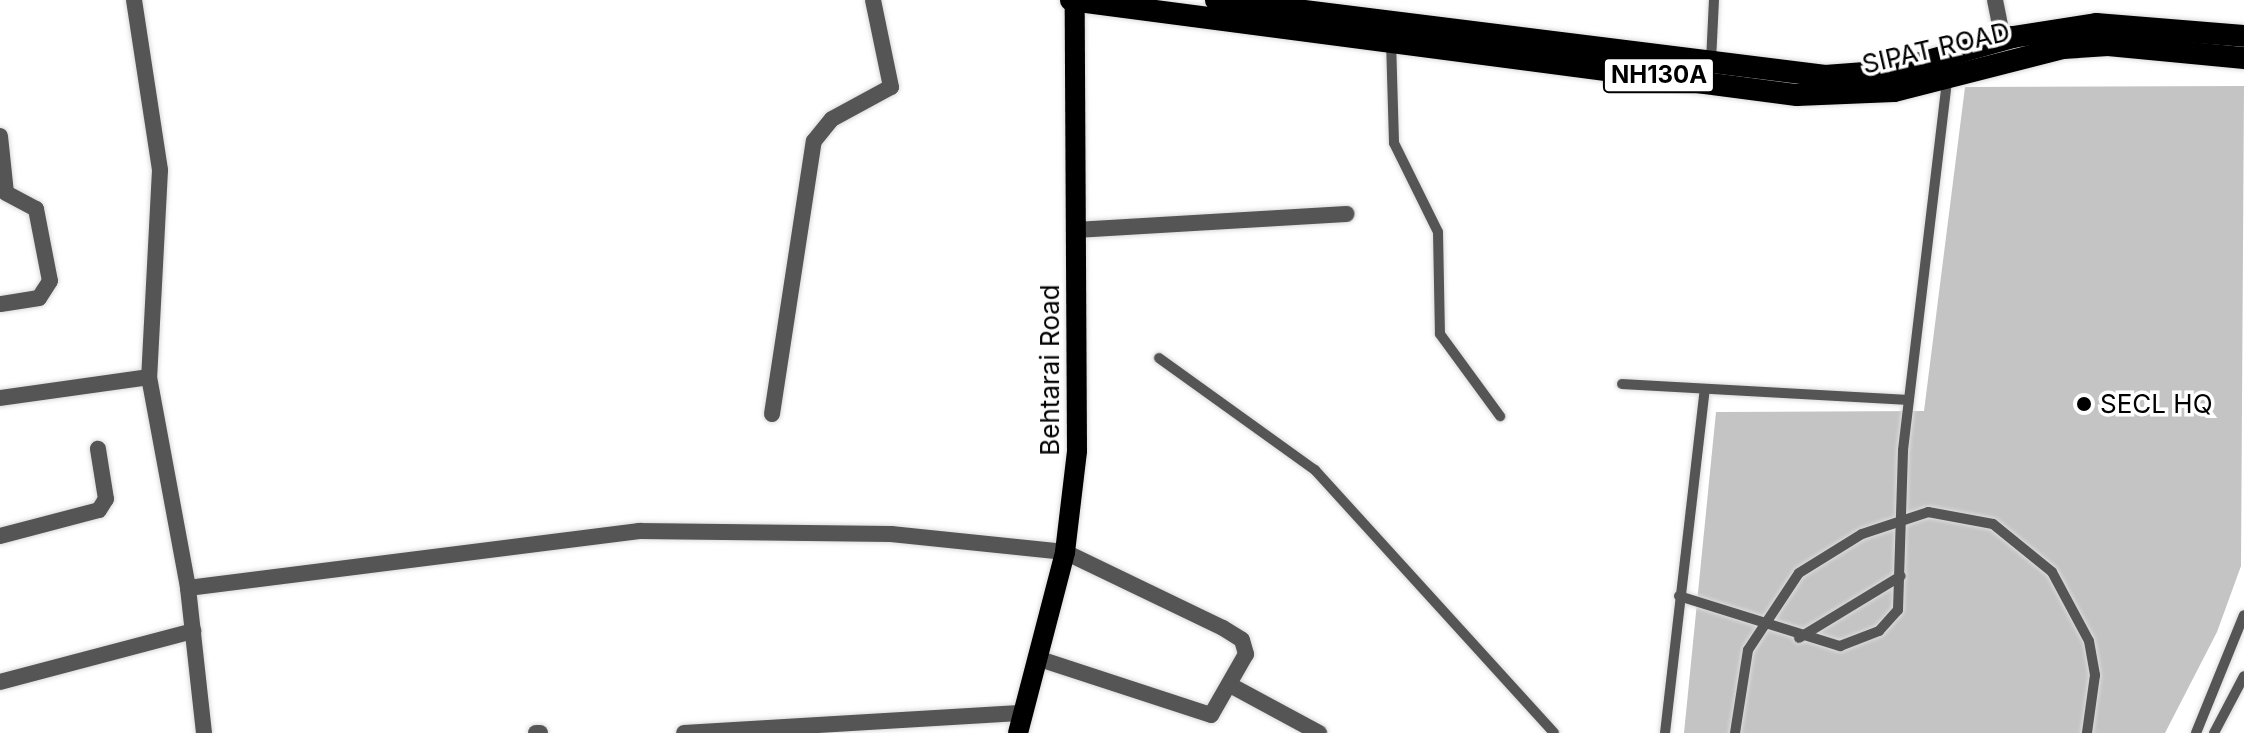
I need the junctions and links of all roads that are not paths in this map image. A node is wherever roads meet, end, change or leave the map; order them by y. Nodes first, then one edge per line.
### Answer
1 (134, 0) edge
2 (873, 0) edge
3 (1073, 0) edge
4 (1216, 0) edge
5 (1714, 0) edge
6 (1995, 0) edge
7 (1357, 9) edge
8 (2244, 36) edge
9 (2003, 40) junction
10 (1391, 41) junction
11 (2244, 58) edge
12 (1711, 63) junction
13 (1947, 77) junction
14 (0, 136) edge
15 (1347, 214) dead end
16 (1075, 230) junction
17 (0, 304) edge
18 (1159, 358) dead end
19 (149, 377) junction
20 (1622, 384) dead end
21 (1705, 389) junction
22 (0, 398) edge
23 (1909, 400) junction
24 (772, 414) dead end
25 (1500, 416) dead end
26 (98, 449) dead end
27 (1904, 517) junction
28 (0, 536) edge
29 (1065, 552) junction
30 (1901, 576) junction
31 (188, 588) junction
32 (1679, 596) junction
33 (2244, 615) edge
34 (1760, 623) junction
35 (193, 631) junction
36 (1799, 638) junction
37 (1037, 658) junction
38 (2244, 676) edge
39 (0, 682) edge
40 (1232, 686) junction
41 (1020, 723) edge
42 (204, 733) edge
43 (684, 733) edge
44 (1319, 733) edge
45 (1554, 733) edge
46 (1665, 733) edge
47 (1735, 733) edge
48 (2087, 733) edge
49 (2196, 733) edge
50 (2214, 733) edge

1 - 19 street
2 - 24 street
3 - 10 highway, SIPAT ROAD / NH130A
3 - 16 main road, Behtarai Road
4 - 7 highway, SIPAT ROAD / NH130A
5 - 12 lane
6 - 9 street
7 - 12 highway, SIPAT ROAD / NH130A
8 - 9 highway, SIPAT ROAD / NH130A
9 - 12 highway, SIPAT ROAD / NH130A
10 - 13 highway, SIPAT ROAD / NH130A
10 - 25 lane
11 - 13 highway, SIPAT ROAD / NH130A
13 - 23 lane
14 - 17 street
15 - 16 street
16 - 29 main road, Behtarai Road
18 - 45 lane
19 - 22 street
19 - 31 street
20 - 21 lane
21 - 23 lane
21 - 32 lane
23 - 27 lane
26 - 28 street
27 - 30 lane
27 - 34 lane
27 - 48 lane
29 - 31 street
29 - 37 main road, Behtarai Road
29 - 40 street
30 - 36 lane
30 - 36 lane
31 - 35 street
32 - 34 lane
32 - 46 lane
33 - 49 lane
34 - 36 lane
34 - 47 lane
35 - 39 street
35 - 42 street
37 - 40 street
37 - 41 main road, Behtarai Road
38 - 50 lane
40 - 44 street
41 - 43 street

